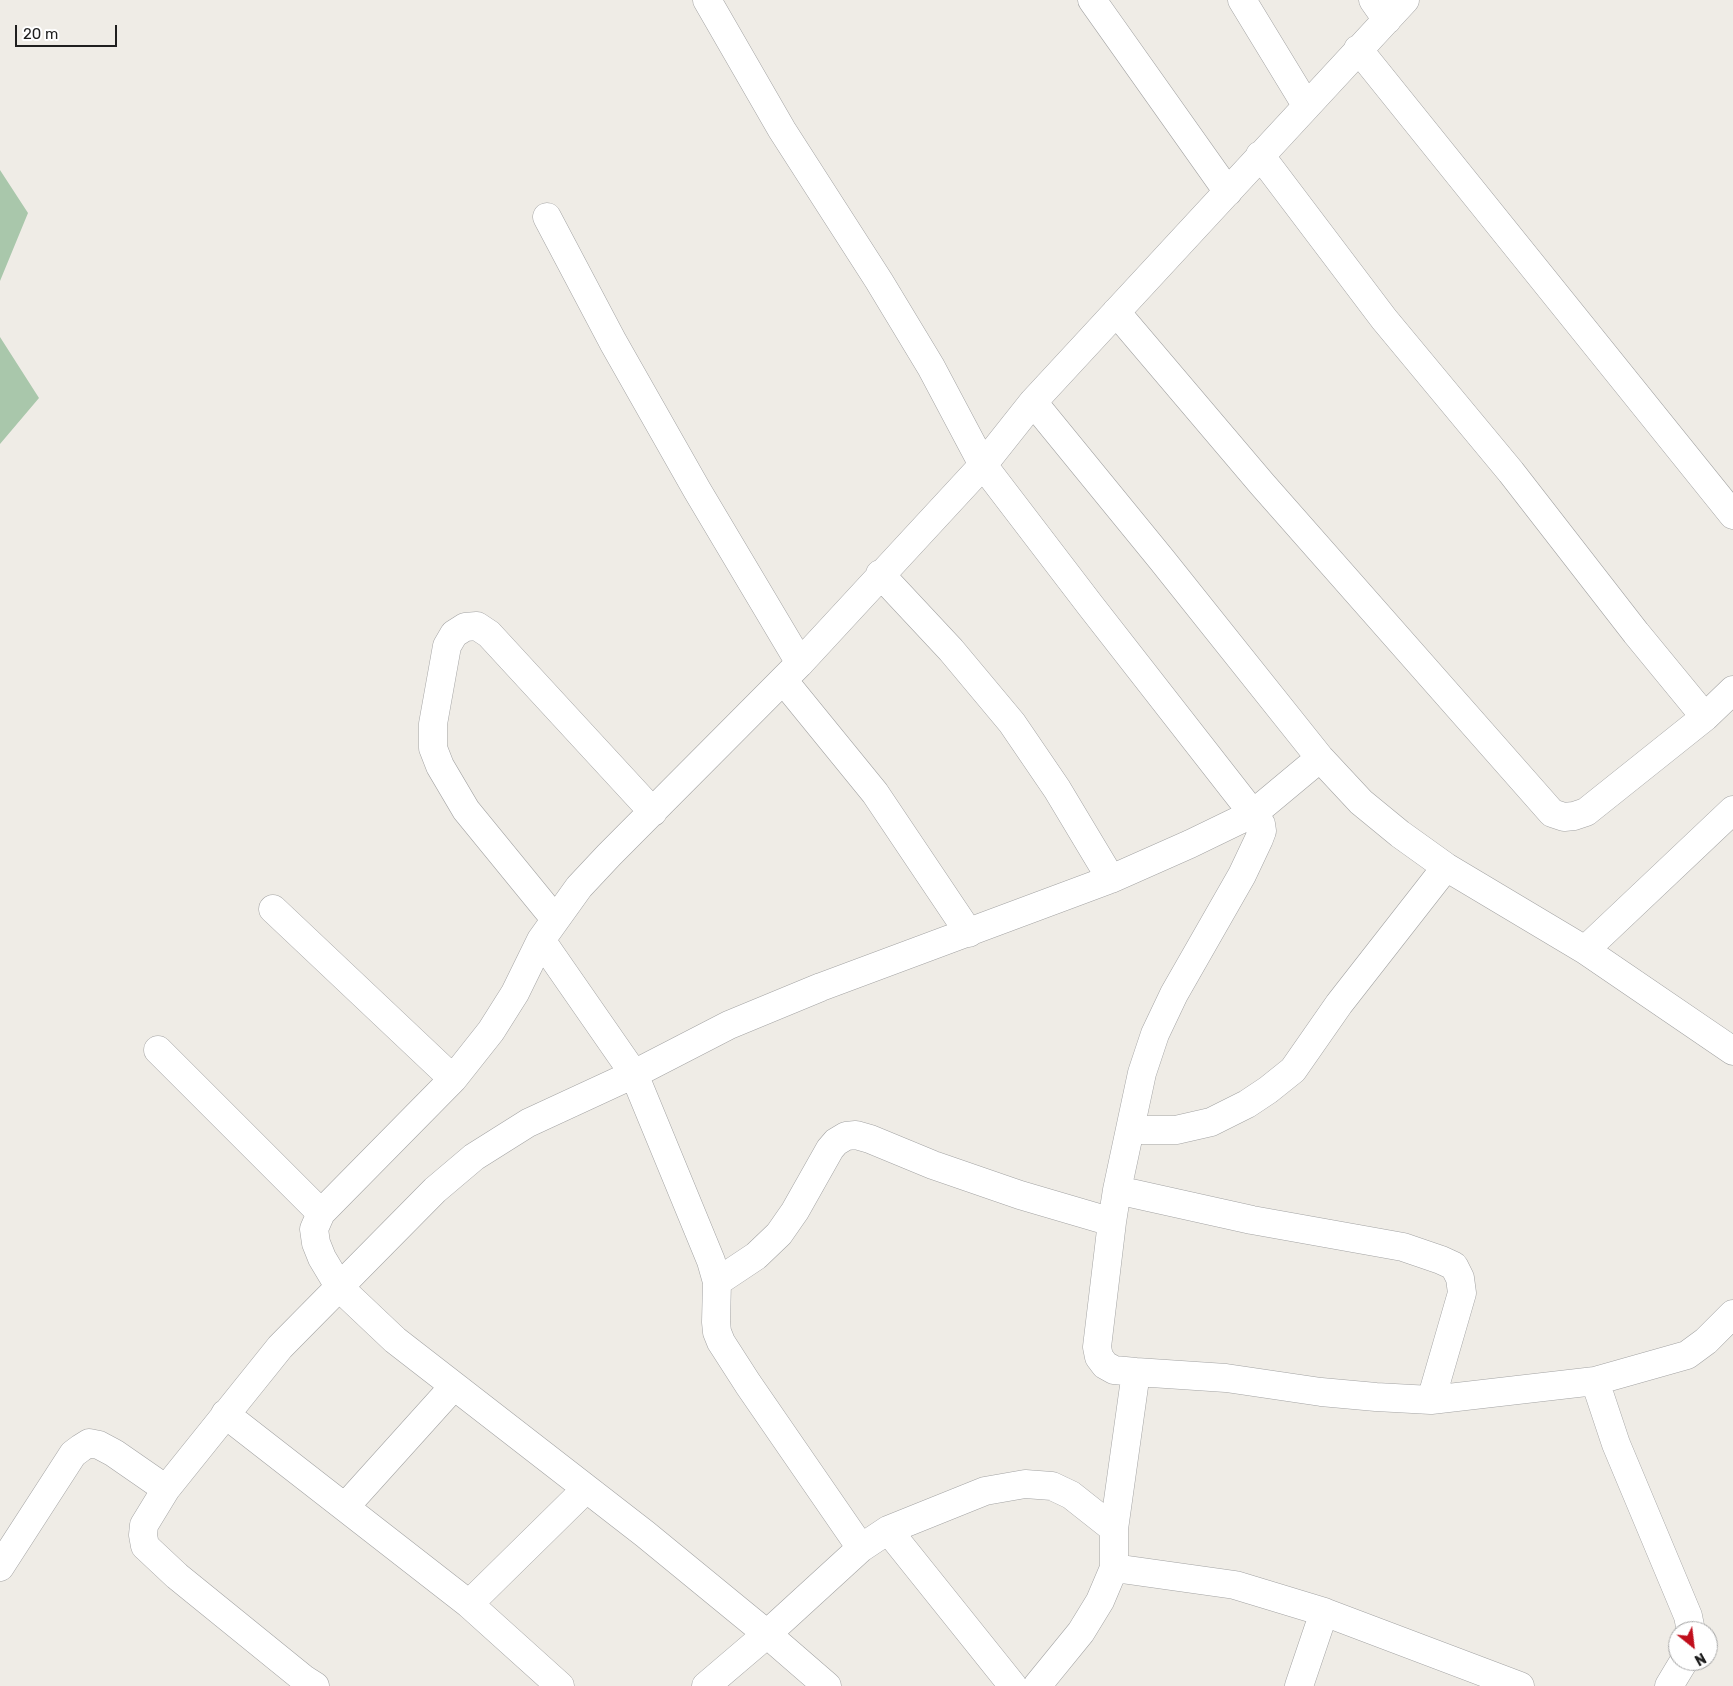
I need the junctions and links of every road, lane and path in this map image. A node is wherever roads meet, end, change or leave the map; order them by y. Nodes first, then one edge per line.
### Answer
1 (706, 0) edge
2 (1092, 0) edge
3 (1242, 0) edge
4 (1388, 6) edge
5 (1358, 50) junction
6 (1306, 105) junction
7 (1260, 155) junction
8 (1228, 192) junction
9 (546, 217) dead end
10 (1116, 312) junction
11 (1033, 402) junction
12 (983, 464) junction
13 (1733, 515) edge
14 (880, 574) junction
15 (792, 671) junction
16 (1733, 690) edge
17 (1705, 717) junction
18 (1320, 758) junction
19 (1733, 810) edge
20 (653, 812) junction
21 (1254, 812) junction
22 (1446, 866) junction
23 (1111, 879) junction
24 (273, 909) dead end
25 (548, 929) junction
26 (969, 933) junction
27 (1585, 950) junction
28 (1730, 1045) edge
29 (158, 1050) dead end
30 (634, 1074) junction
31 (453, 1079) junction
32 (1130, 1130) junction
33 (1117, 1190) junction
34 (321, 1213) junction
35 (1112, 1222) junction
36 (717, 1282) junction
37 (340, 1288) junction
38 (1733, 1314) edge
39 (1136, 1372) junction
40 (1595, 1381) junction
41 (454, 1386) junction
42 (1430, 1400) junction
43 (225, 1414) junction
44 (166, 1489) junction
45 (586, 1489) junction
46 (345, 1507) junction
47 (1114, 1529) junction
48 (888, 1530) junction
49 (861, 1548) junction
50 (0, 1566) edge
51 (1114, 1568) junction
52 (469, 1604) junction
53 (1324, 1612) junction
54 (1689, 1621) edge
55 (767, 1634) junction
56 (1678, 1671) edge
57 (315, 1686) edge
58 (560, 1686) edge
59 (706, 1686) edge
60 (826, 1686) edge
61 (1013, 1686) edge
62 (1037, 1686) edge
63 (1299, 1686) edge
64 (1520, 1686) edge
65 (1669, 1686) edge

1 - 12 street
2 - 8 street
3 - 6 street
4 - 5 street
5 - 6 street
5 - 13 street
6 - 7 street
7 - 8 street
7 - 17 street
8 - 10 street
9 - 15 street
10 - 11 street
10 - 17 street
11 - 12 street
11 - 18 street
12 - 14 street
12 - 21 street
14 - 15 street
14 - 23 street
15 - 20 street
15 - 26 street
16 - 17 street
18 - 21 street
18 - 22 street
19 - 27 street
20 - 25 street
20 - 25 street
21 - 23 street
21 - 32 street
22 - 27 street
22 - 32 street
23 - 26 street
24 - 31 street
25 - 30 street
25 - 31 street
26 - 30 street
27 - 28 street
29 - 34 street
30 - 36 street
30 - 37 street
31 - 34 street
32 - 33 street
33 - 35 street
33 - 42 street
34 - 37 street
35 - 36 street
35 - 39 street
36 - 49 street
37 - 41 street
37 - 43 street
38 - 40 street
39 - 42 street
39 - 47 street
40 - 42 street
40 - 54 street
41 - 45 street
41 - 46 street
43 - 44 street
43 - 46 street
44 - 50 street
44 - 57 street
45 - 52 street
45 - 55 street
46 - 52 street
47 - 48 street
47 - 51 street
48 - 49 street
48 - 61 street
49 - 55 street
51 - 53 street
51 - 62 street
52 - 58 street
53 - 63 street
53 - 64 street
55 - 59 street
55 - 60 street
56 - 65 street

